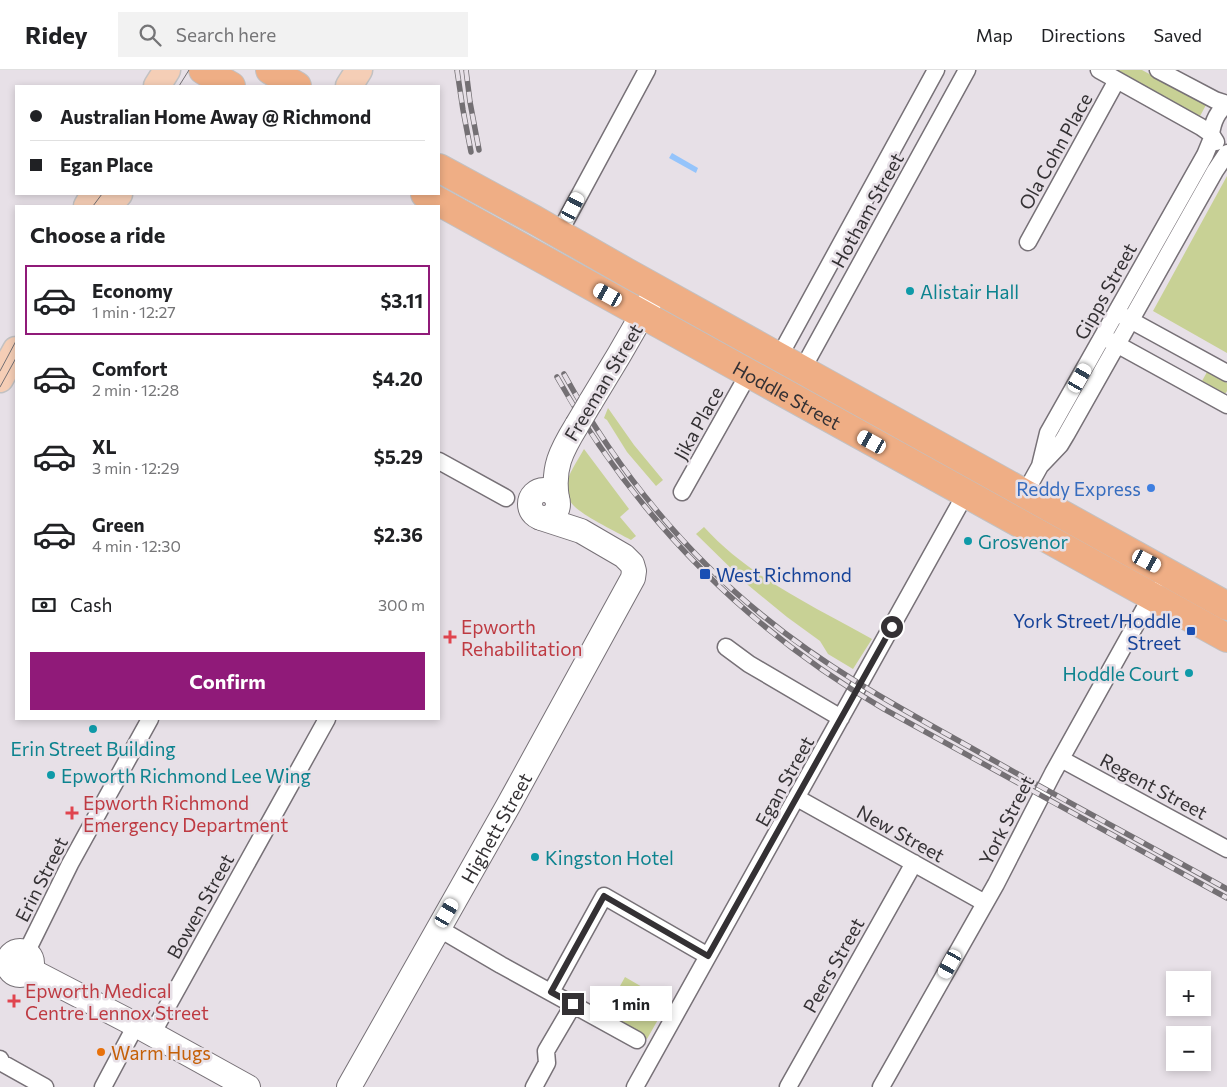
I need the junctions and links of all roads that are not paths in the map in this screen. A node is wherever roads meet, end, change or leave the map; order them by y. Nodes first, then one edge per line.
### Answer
1 (167, 70) edge
2 (270, 70) edge
3 (359, 70) edge
4 (647, 70) edge
5 (936, 70) edge
6 (967, 70) edge
7 (1099, 70) edge
8 (1158, 70) edge
9 (1117, 80) junction
10 (159, 85) edge
11 (295, 85) edge
12 (351, 85) edge
13 (1227, 104) edge
14 (1211, 136) junction
15 (1227, 147) edge
16 (1227, 153) edge
17 (440, 169) edge
18 (118, 195) edge
19 (109, 205) edge
20 (440, 206) edge
21 (559, 233) junction
22 (1028, 242) dead end
23 (656, 289) junction
24 (1126, 296) junction
25 (1140, 304) junction
26 (1116, 312) junction
27 (643, 314) junction
28 (1130, 320) junction
29 (1110, 341) junction
30 (15, 352) edge
31 (790, 364) junction
32 (749, 373) junction
33 (1227, 373) edge
34 (0, 379) edge
35 (1227, 405) edge
36 (1052, 427) junction
37 (1066, 436) junction
38 (440, 462) edge
39 (1040, 466) junction
40 (682, 492) dead end
41 (966, 493) junction
42 (1025, 493) junction
43 (506, 498) dead end
44 (633, 566) joint
45 (1165, 571) junction
46 (1152, 596) junction
47 (1227, 606) edge
48 (1227, 638) edge
49 (726, 647) dead end
50 (841, 718) junction
51 (149, 720) edge
52 (326, 720) edge
53 (1061, 759) junction
54 (797, 798) junction
55 (1227, 849) edge
56 (914, 863) junction
57 (985, 903) junction
58 (438, 928) junction
59 (708, 956) junction
60 (16, 959) edge
61 (551, 992) junction
62 (573, 1004) junction
63 (144, 1030) junction
64 (636, 1040) dead end
65 (0, 1059) edge
66 (45, 1087) edge
67 (103, 1087) edge
68 (248, 1087) edge
69 (349, 1087) edge
70 (534, 1087) edge
71 (635, 1087) edge
72 (788, 1087) edge
73 (881, 1087) edge

1 - 10 main road
2 - 11 highway
3 - 12 main road
4 - 21 street
5 - 31 street, Hotham Street
6 - 31 street, Hotham Street
7 - 9 street
8 - 13 street
9 - 14 street
9 - 22 street, Ola Cohn Place
13 - 14 street, Gipps Street
14 - 15 street
14 - 24 street, Gipps Street
16 - 25 street, Gipps Street
17 - 21 highway, Hoddle Street
18 - 19 main road
20 - 27 highway, Hoddle Street
21 - 23 highway, Hoddle Street
23 - 27 street, Freeman Street
23 - 31 highway, Hoddle Street
24 - 25 street
24 - 26 street, Gipps Street
25 - 28 street, Gipps Street
26 - 28 street
26 - 29 street, Gipps Street
27 - 32 highway, Hoddle Street
27 - 44 street, Freeman Street, bridge
28 - 29 street, Gipps Street
28 - 33 street
29 - 35 street
29 - 36 street, Gipps Street
29 - 37 street, Gipps Street
30 - 34 main road
31 - 42 highway, Hoddle Street
32 - 40 street, Jika Place
32 - 41 highway, Hoddle Street
36 - 37 street
36 - 39 street, Gipps Street
37 - 39 street, Gipps Street
38 - 43 street
39 - 42 street, Gipps Street
41 - 46 highway, Hoddle Street
41 - 50 street, Egan Street
42 - 45 highway, Hoddle Street
44 - 58 street, Highett Street
45 - 46 street, York Street
45 - 47 highway, Hoddle Street
46 - 48 highway, Hoddle Street
46 - 53 street, York Street
49 - 50 street
50 - 54 street, Egan Street
51 - 60 street, Erin Street
52 - 63 street, Bowen Street
53 - 55 street, Regent Street
53 - 57 street, York Street
54 - 56 street, New Street
54 - 59 street, Egan Street
56 - 57 street, New Street
56 - 72 street, Peers Street
57 - 73 street, York Street
58 - 61 street
58 - 69 street, Highett Street
59 - 61 street
59 - 71 street, Egan Street
60 - 63 street
61 - 62 street
62 - 64 street
62 - 70 street
63 - 67 street, Bowen Street
63 - 68 street
65 - 66 street

